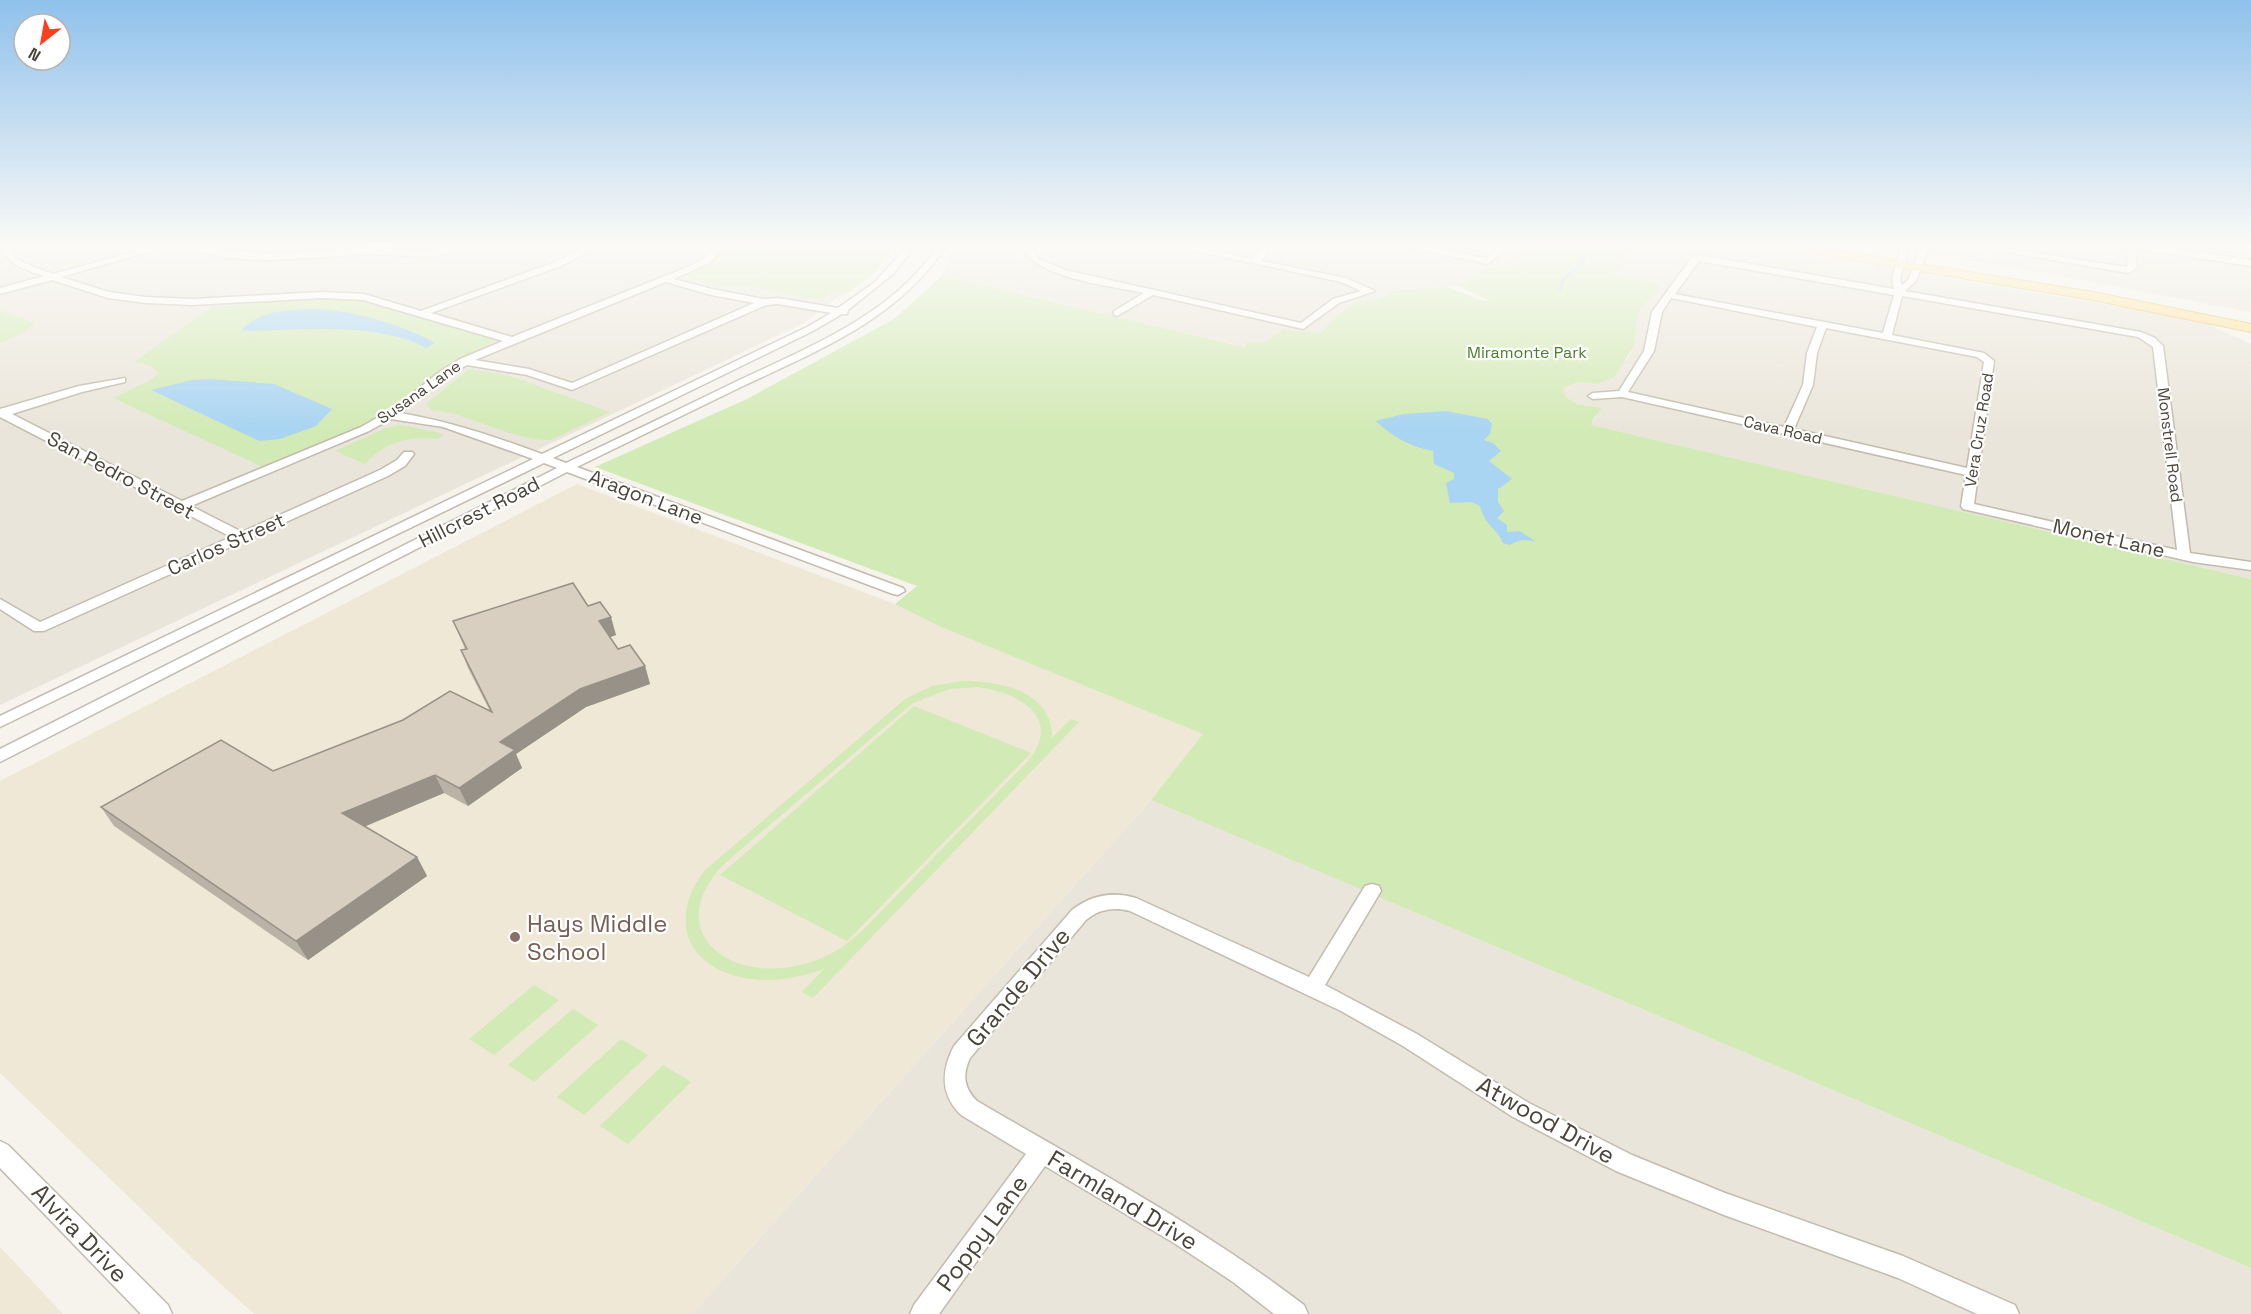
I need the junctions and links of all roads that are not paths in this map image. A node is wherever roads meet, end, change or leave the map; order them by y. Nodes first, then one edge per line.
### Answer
1 (408, 308) edge
2 (436, 308) edge
3 (591, 308) edge
4 (750, 308) edge
5 (789, 308) edge
6 (843, 308) edge
7 (883, 308) edge
8 (1125, 308) edge
9 (1224, 308) edge
10 (1326, 308) edge
11 (1660, 308) edge
12 (1739, 308) edge
13 (1895, 308) edge
14 (1993, 308) edge
15 (2153, 308) edge
16 (2207, 308) edge
17 (423, 313) junction
18 (1117, 313) dead end
19 (835, 314) junction
20 (871, 316) junction
21 (2251, 317) edge
22 (858, 324) junction
23 (1823, 324) junction
24 (2251, 328) edge
25 (1887, 337) junction
26 (511, 340) junction
27 (464, 361) junction
28 (121, 381) dead end
29 (1622, 394) junction
30 (1593, 396) dead end
31 (1, 413) edge
32 (390, 415) junction
33 (1788, 431) junction
34 (408, 454) dead end
35 (543, 458) junction
36 (567, 468) junction
37 (1972, 472) junction
38 (180, 506) junction
39 (1967, 506) joint
40 (242, 537) junction
41 (2184, 556) junction
42 (2251, 566) edge
43 (292, 580) junction
44 (898, 591) dead end
45 (320, 595) junction
46 (0, 603) edge
47 (0, 722) edge
48 (0, 756) edge
49 (1372, 891) dead end
50 (1100, 903) joint
51 (1313, 988) junction
52 (954, 1085) joint
53 (1042, 1151) junction
54 (0, 1152) edge
55 (159, 1314) edge
56 (923, 1314) edge
57 (1295, 1314) edge
58 (2006, 1314) edge

1 - 17 street
2 - 17 street
3 - 26 street, Susana Lane
4 - 27 street
5 - 19 street
6 - 19 street, Hillcrest Road
7 - 20 street, Hillcrest Road
8 - 18 street
9 - 10 street
11 - 29 street
12 - 23 street
13 - 25 street
14 - 41 street, Monstrell Road
15 - 24 main road
16 - 21 main road
17 - 26 street
19 - 20 street
19 - 22 street
19 - 35 street, Hillcrest Road
20 - 22 street, Hillcrest Road
22 - 36 street, Hillcrest Road
23 - 25 street
23 - 33 street
25 - 37 street, Vera Cruz Road
26 - 27 street, Susana Lane
27 - 32 street, Susana Lane
28 - 31 street
29 - 30 street, Cava Road
29 - 33 street, Cava Road
31 - 38 street, San Pedro Street
32 - 35 street, Aragon Lane
32 - 38 street, Susana Lane
33 - 37 street, Cava Road
34 - 40 street, Carlos Street
35 - 36 street, Aragon Lane
35 - 43 street, Hillcrest Road
36 - 44 street, Aragon Lane
36 - 45 street, Hillcrest Road
37 - 39 street, Vera Cruz Road
38 - 40 street, San Pedro Street
39 - 41 street, Monet Lane
40 - 46 street, Carlos Street
41 - 42 street, Monet Lane
43 - 45 street
43 - 47 street, Hillcrest Road
45 - 48 street, Hillcrest Road
49 - 51 street
50 - 51 street, Atwood Drive
50 - 52 street, Grande Drive
51 - 58 street, Atwood Drive
52 - 53 street, Farmland Drive
53 - 56 street, Poppy Lane
53 - 57 street, Farmland Drive
54 - 55 street, Alvira Drive

